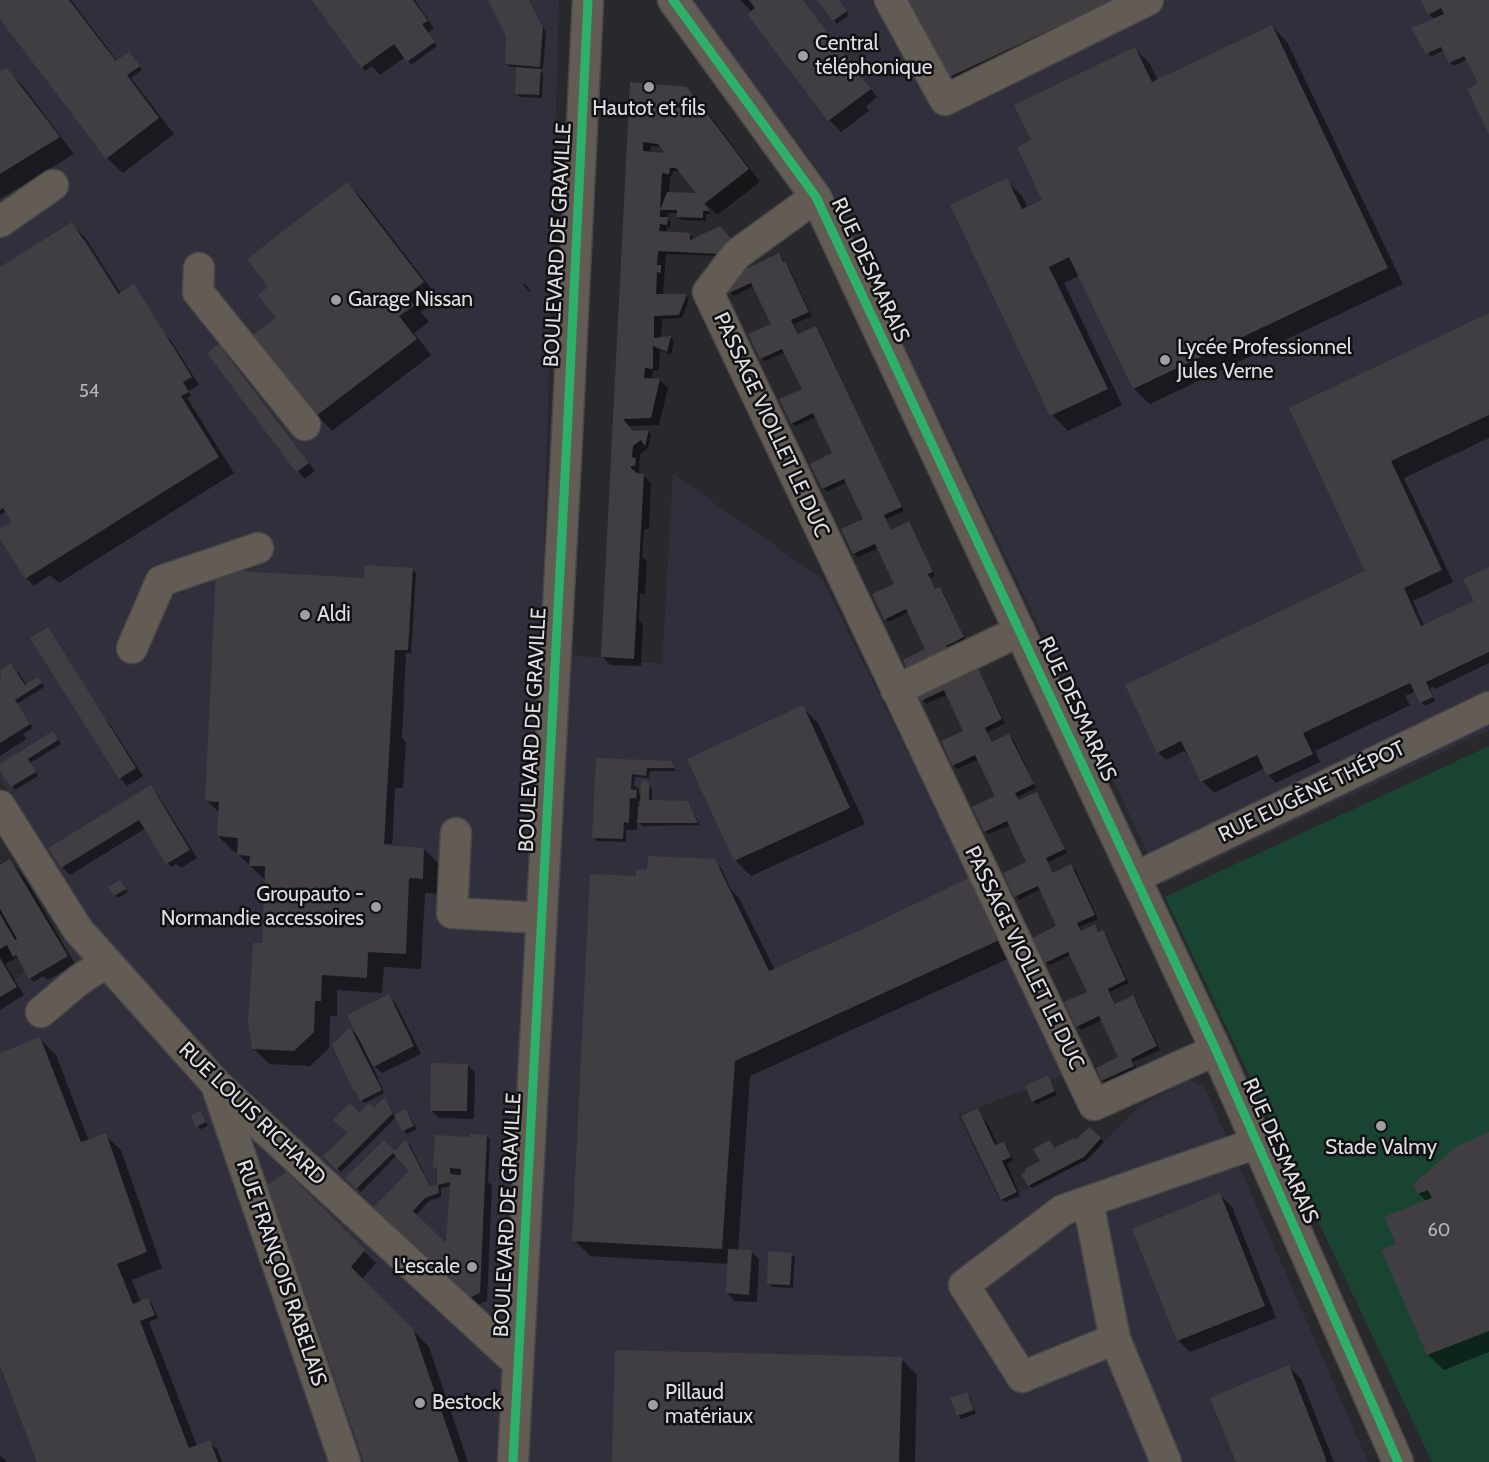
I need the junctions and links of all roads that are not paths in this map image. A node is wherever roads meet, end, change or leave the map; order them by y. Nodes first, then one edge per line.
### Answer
1 (588, 0) edge
2 (673, 0) edge
3 (890, 0) edge
4 (1148, 0) edge
5 (54, 185) dead end
6 (816, 197) junction
7 (0, 222) edge
8 (199, 268) dead end
9 (304, 425) dead end
10 (258, 548) dead end
11 (1020, 632) junction
12 (132, 648) dead end
13 (896, 690) junction
14 (1489, 707) edge
15 (0, 806) edge
16 (456, 833) dead end
17 (1136, 877) junction
18 (542, 918) junction
19 (107, 962) junction
20 (41, 1012) dead end
21 (1216, 1050) junction
22 (216, 1084) junction
23 (1257, 1143) junction
24 (1088, 1202) junction
25 (1115, 1340) junction
26 (518, 1363) junction
27 (345, 1462) edge
28 (513, 1462) edge
29 (1166, 1462) edge
30 (1398, 1462) edge

1 - 18 street, BOULEVARD DE GRAVILLE
2 - 6 street, RUE DESMARAIS
3 - 4 street
5 - 7 street
6 - 11 street, RUE DESMARAIS
6 - 13 street, PASSAGE VIOLLET LE DUC
8 - 9 street
10 - 12 street
11 - 13 street
11 - 17 street, RUE DESMARAIS
13 - 21 street, PASSAGE VIOLLET LE DUC
14 - 17 street, RUE EUGÈNE THÉPOT
15 - 19 street, RUE LOUIS RICHARD
16 - 18 street
17 - 21 street, RUE DESMARAIS
18 - 26 street, BOULEVARD DE GRAVILLE
19 - 20 street
19 - 22 street, RUE LOUIS RICHARD
21 - 23 street, RUE DESMARAIS
22 - 26 street, RUE LOUIS RICHARD
22 - 27 street, RUE FRANÇOIS RABELAIS
23 - 24 street
23 - 30 street, RUE DESMARAIS
24 - 25 street
24 - 25 street
25 - 29 street
26 - 28 street, BOULEVARD DE GRAVILLE

